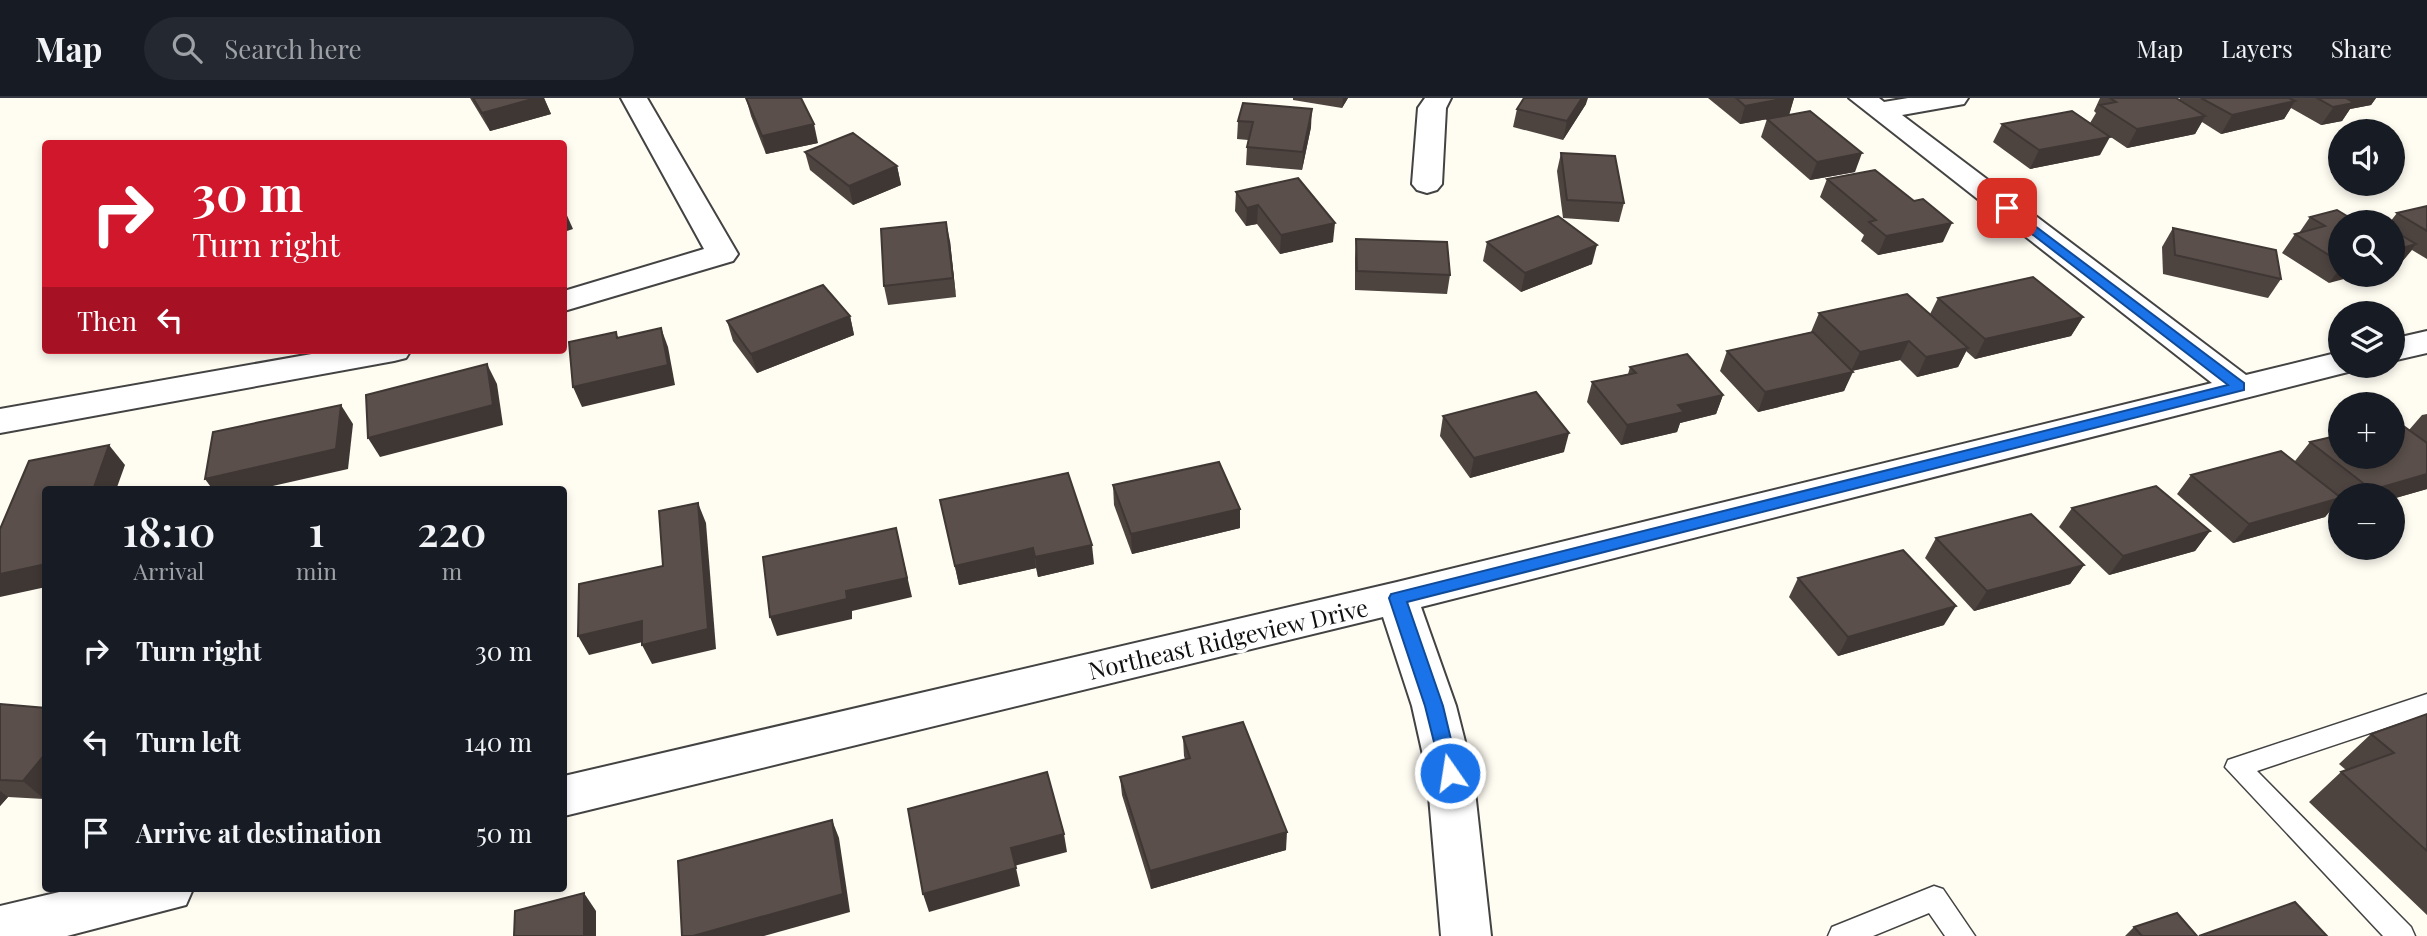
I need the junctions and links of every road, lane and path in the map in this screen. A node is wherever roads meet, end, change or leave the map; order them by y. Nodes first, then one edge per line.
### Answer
1 (634, 98) edge
2 (1438, 98) edge
3 (1955, 98) edge
4 (1871, 105) edge
5 (1427, 184) dead end
6 (567, 300) edge
7 (2427, 342) edge
8 (2405, 347) edge
9 (372, 354) edge
10 (2328, 366) edge
11 (2239, 387) junction
12 (0, 421) edge
13 (1397, 598) junction
14 (2427, 704) edge
15 (567, 795) edge
16 (156, 892) edge
17 (0, 929) edge
18 (1466, 936) edge
19 (1842, 936) edge
20 (1961, 936) edge
21 (2401, 936) edge

1 - 6 street
2 - 5 street
3 - 4 street
4 - 11 street
7 - 8 street
9 - 12 street
10 - 11 street, Northeast Ridgeview Drive
11 - 13 street, Northeast Ridgeview Drive
13 - 15 street, Northeast Ridgeview Drive
13 - 18 street
14 - 21 lane
16 - 17 street
19 - 20 lane

